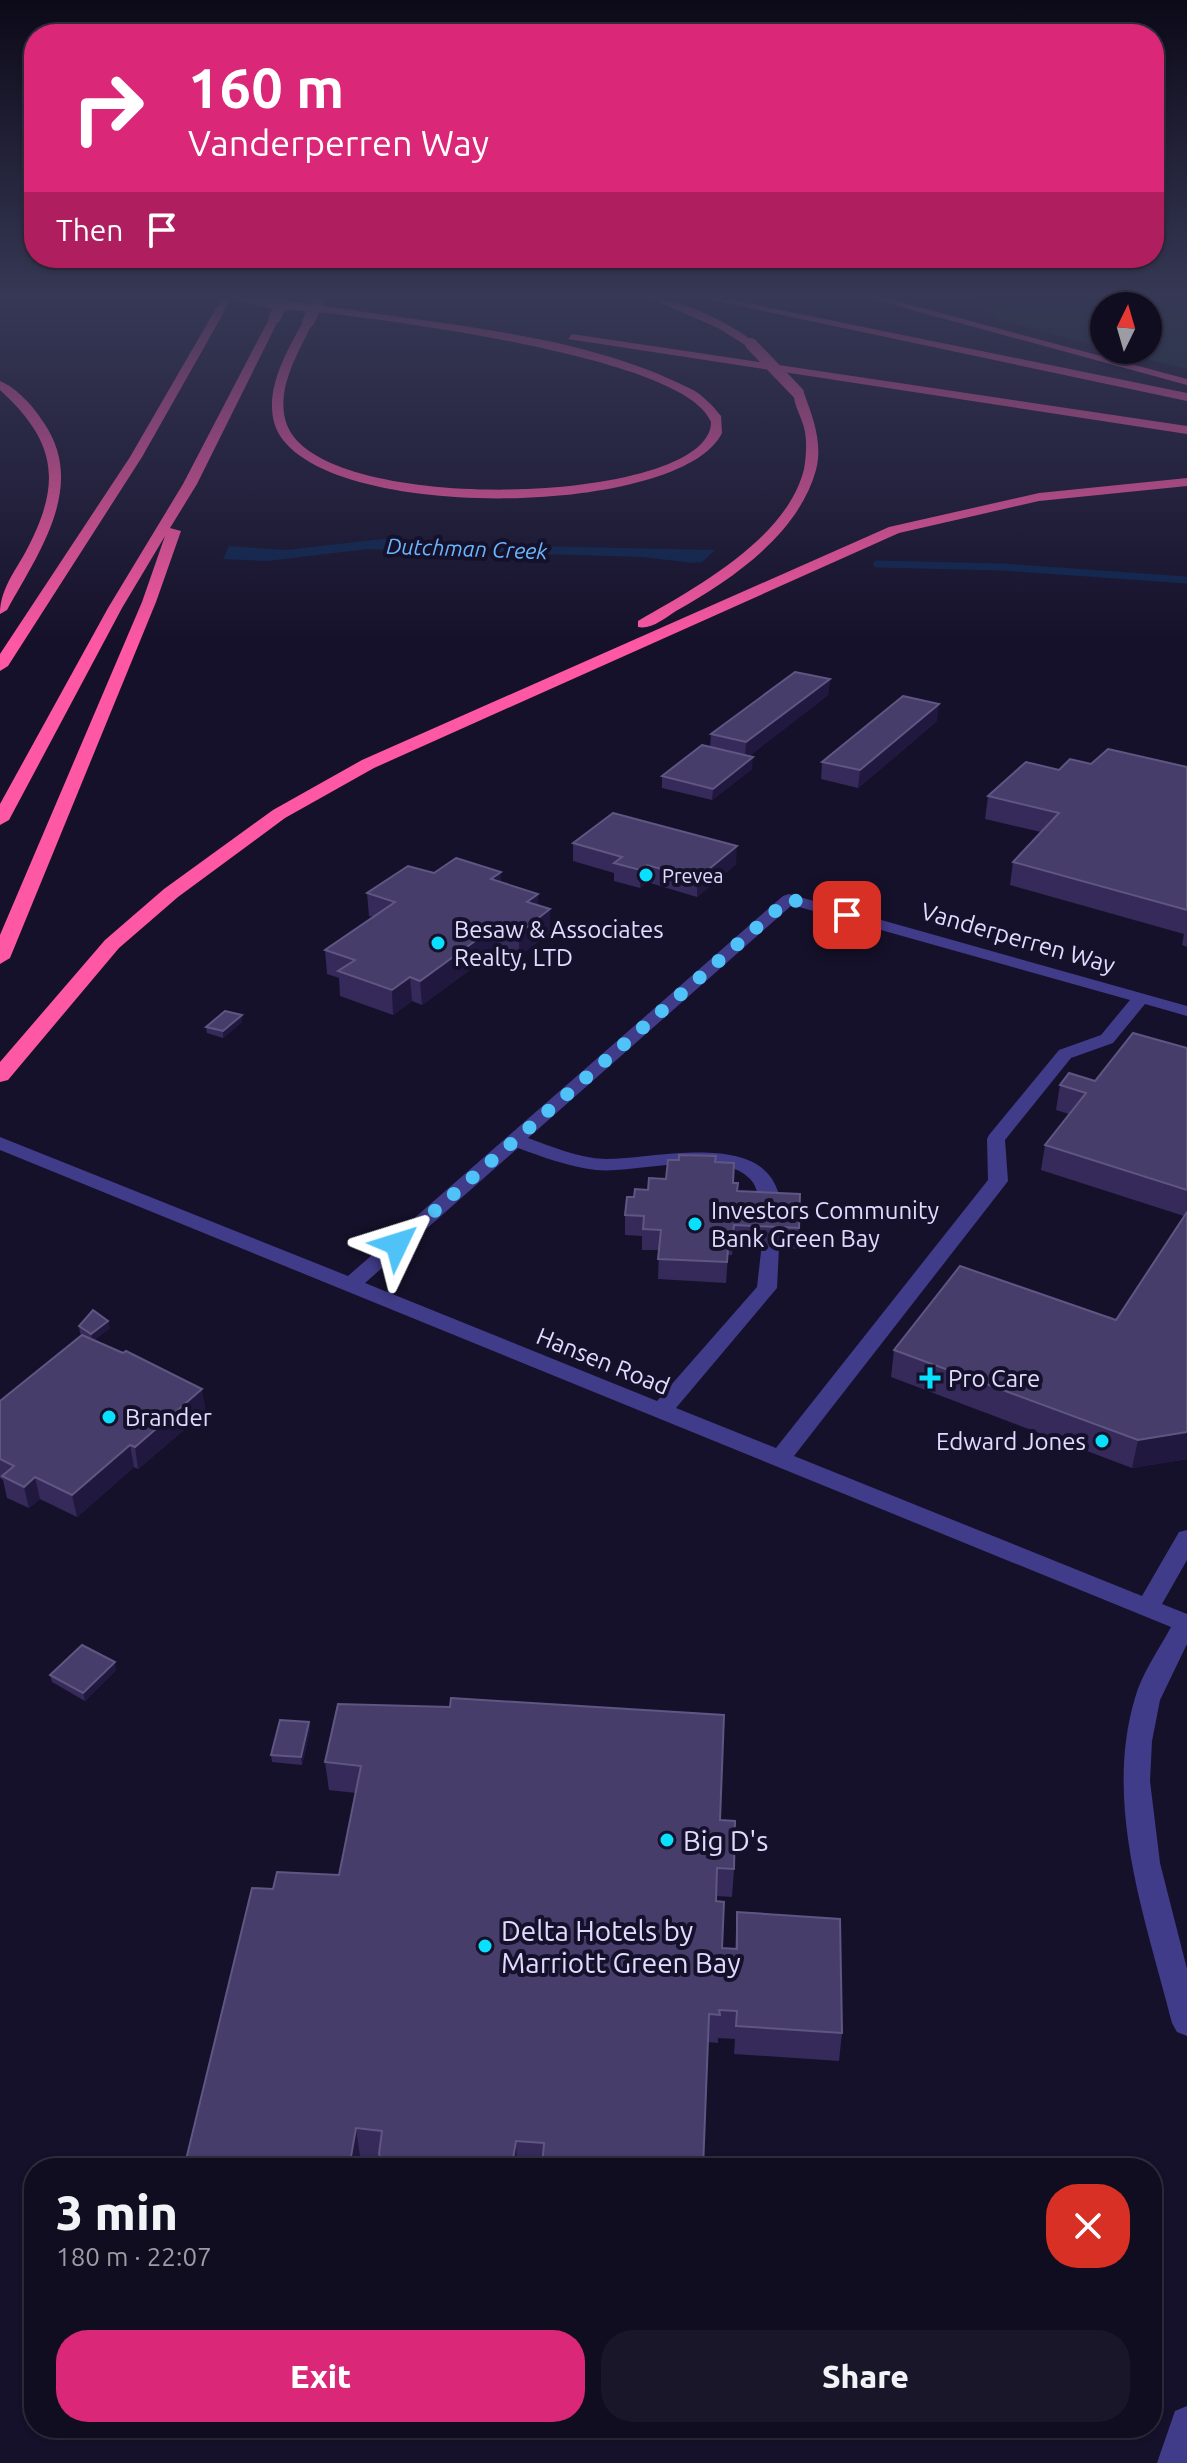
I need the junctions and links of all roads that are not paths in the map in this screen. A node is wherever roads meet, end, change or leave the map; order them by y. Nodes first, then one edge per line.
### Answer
1 (31, 413) edge
2 (161, 413) edge
3 (226, 413) edge
4 (278, 413) edge
5 (713, 413) edge
6 (807, 413) edge
7 (1075, 413) edge
8 (1187, 430) edge
9 (1187, 482) edge
10 (190, 484) junction
11 (0, 610) edge
12 (590, 664) junction
13 (0, 666) edge
14 (0, 820) edge
15 (0, 958) edge
16 (1141, 998) junction
17 (1187, 1011) edge
18 (0, 1075) edge
19 (514, 1140) junction
20 (10, 1147) edge
21 (771, 1213) edge
22 (769, 1247) edge
23 (349, 1286) junction
24 (660, 1412) junction
25 (779, 1460) junction
26 (1187, 1538) edge
27 (1148, 1608) junction
28 (1186, 1624) edge
29 (1187, 2023) edge
30 (1187, 2423) edge
31 (1175, 2463) edge

1 - 11 highway
2 - 13 highway
3 - 10 highway, bridge
4 - 5 highway, bridge
6 - 12 highway, bridge
7 - 8 highway
9 - 12 highway
10 - 14 highway
10 - 15 highway
12 - 18 highway
16 - 17 street, Vanderperren Way
16 - 19 street, Vanderperren Way
16 - 25 street
19 - 21 street
19 - 23 street
20 - 23 street, Hansen Road
22 - 24 street
23 - 24 street, Hansen Road
24 - 25 street, Hansen Road
25 - 27 street, Hansen Road
26 - 27 street
27 - 28 street, Hansen Road
28 - 29 street
30 - 31 street

